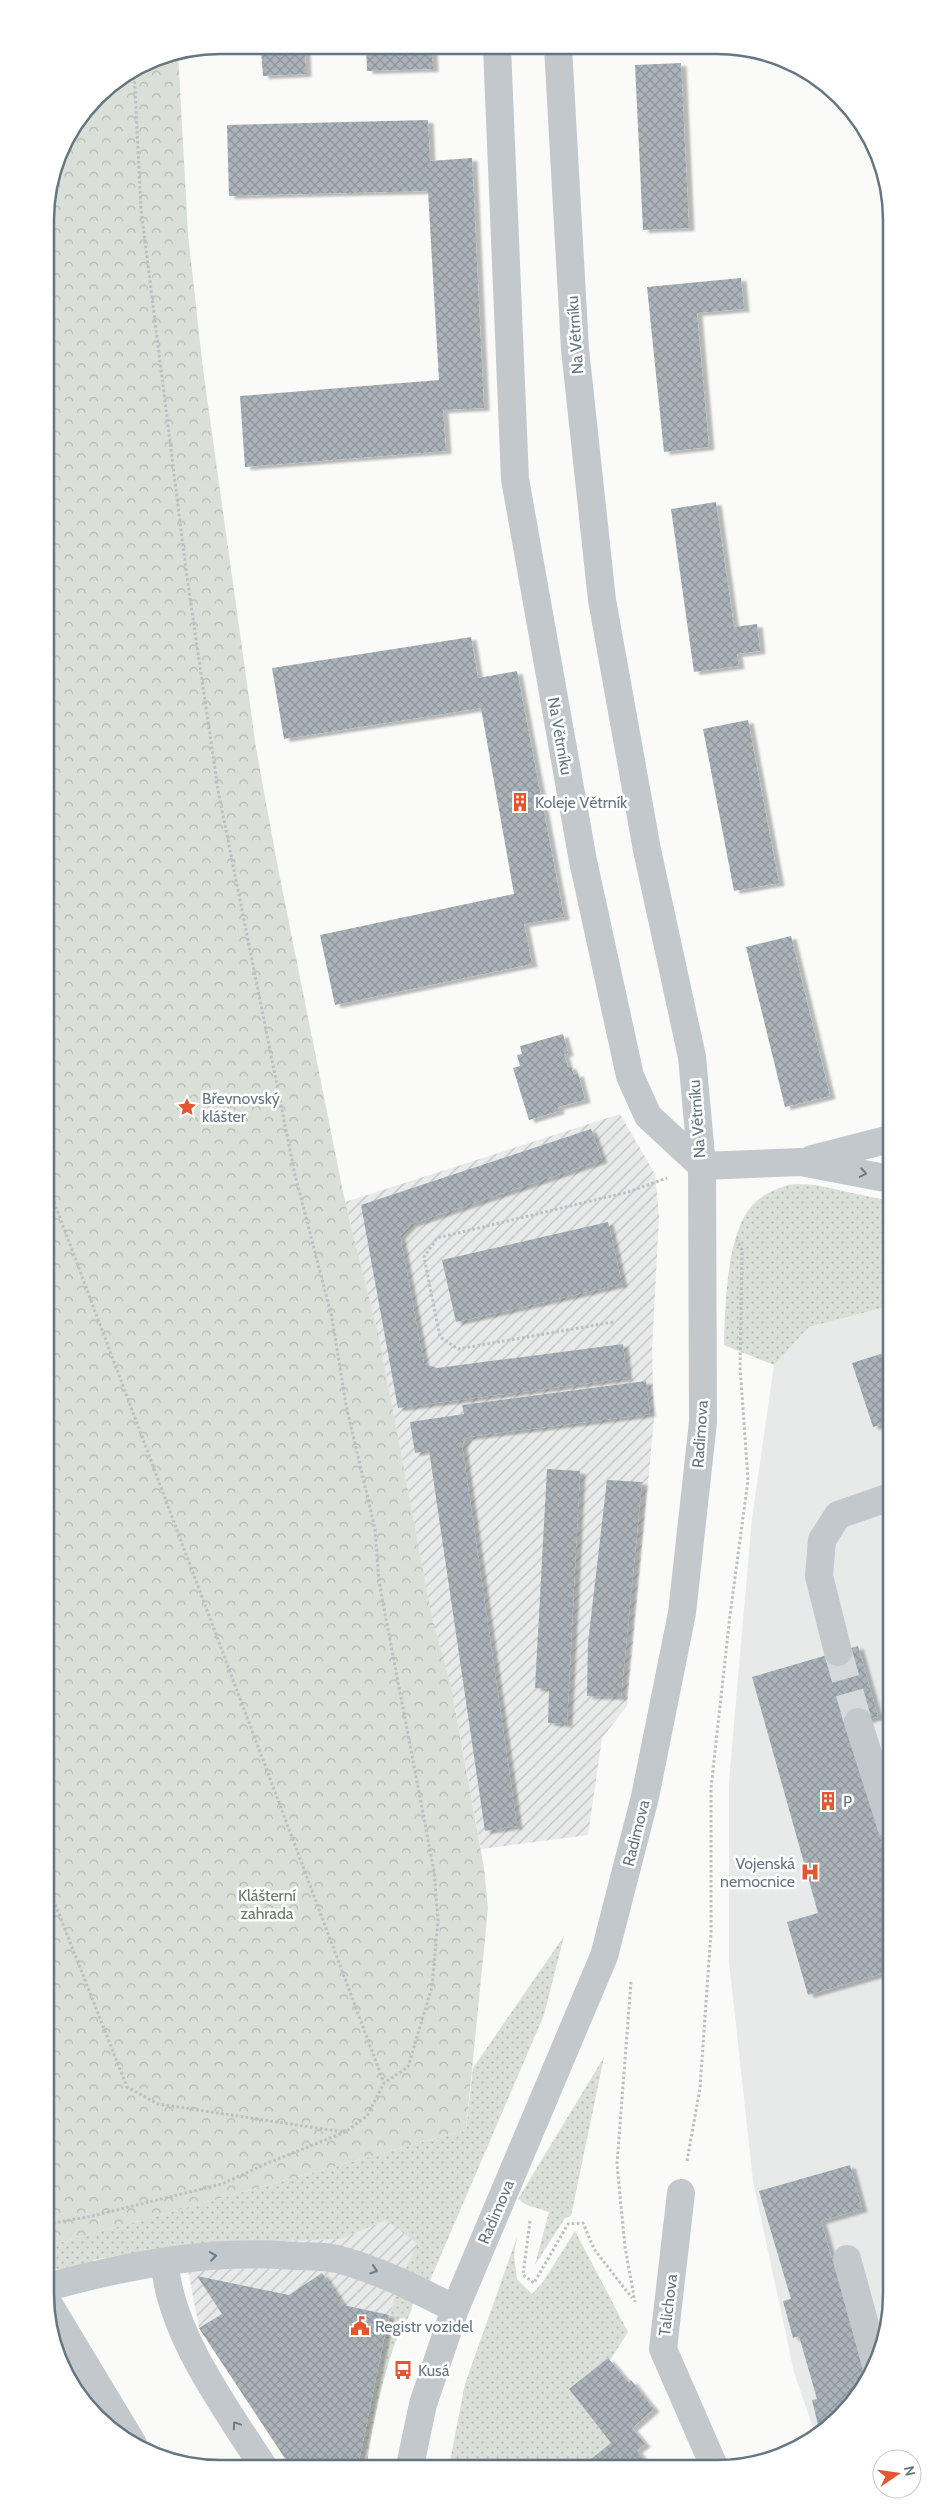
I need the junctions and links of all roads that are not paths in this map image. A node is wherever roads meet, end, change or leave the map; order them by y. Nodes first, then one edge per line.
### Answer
1 (497, 54) edge
2 (558, 54) edge
3 (883, 1141) edge
4 (801, 1162) junction
5 (702, 1166) junction
6 (883, 1178) edge
7 (883, 1499) edge
8 (838, 1652) tunnel mouth
9 (858, 1722) tunnel mouth
10 (883, 1801) edge
11 (681, 2193) road end
12 (846, 2259) dead end
13 (165, 2263) junction
14 (54, 2285) edge
15 (455, 2309) junction
16 (55, 2315) edge
17 (873, 2353) edge
18 (124, 2430) edge
19 (259, 2460) edge
20 (411, 2460) edge
21 (711, 2460) edge

1 - 5 street, Na Větrníku
2 - 5 street, Na Větrníku
3 - 4 street
4 - 5 street
4 -> 6 street
5 - 15 street, Radimova
7 - 8 street
9 - 10 street
11 - 21 street, Talichova
12 - 17 street
13 - 14 street
13 -> 15 street
19 -> 13 street
15 - 20 street, Radimova
16 - 18 street

